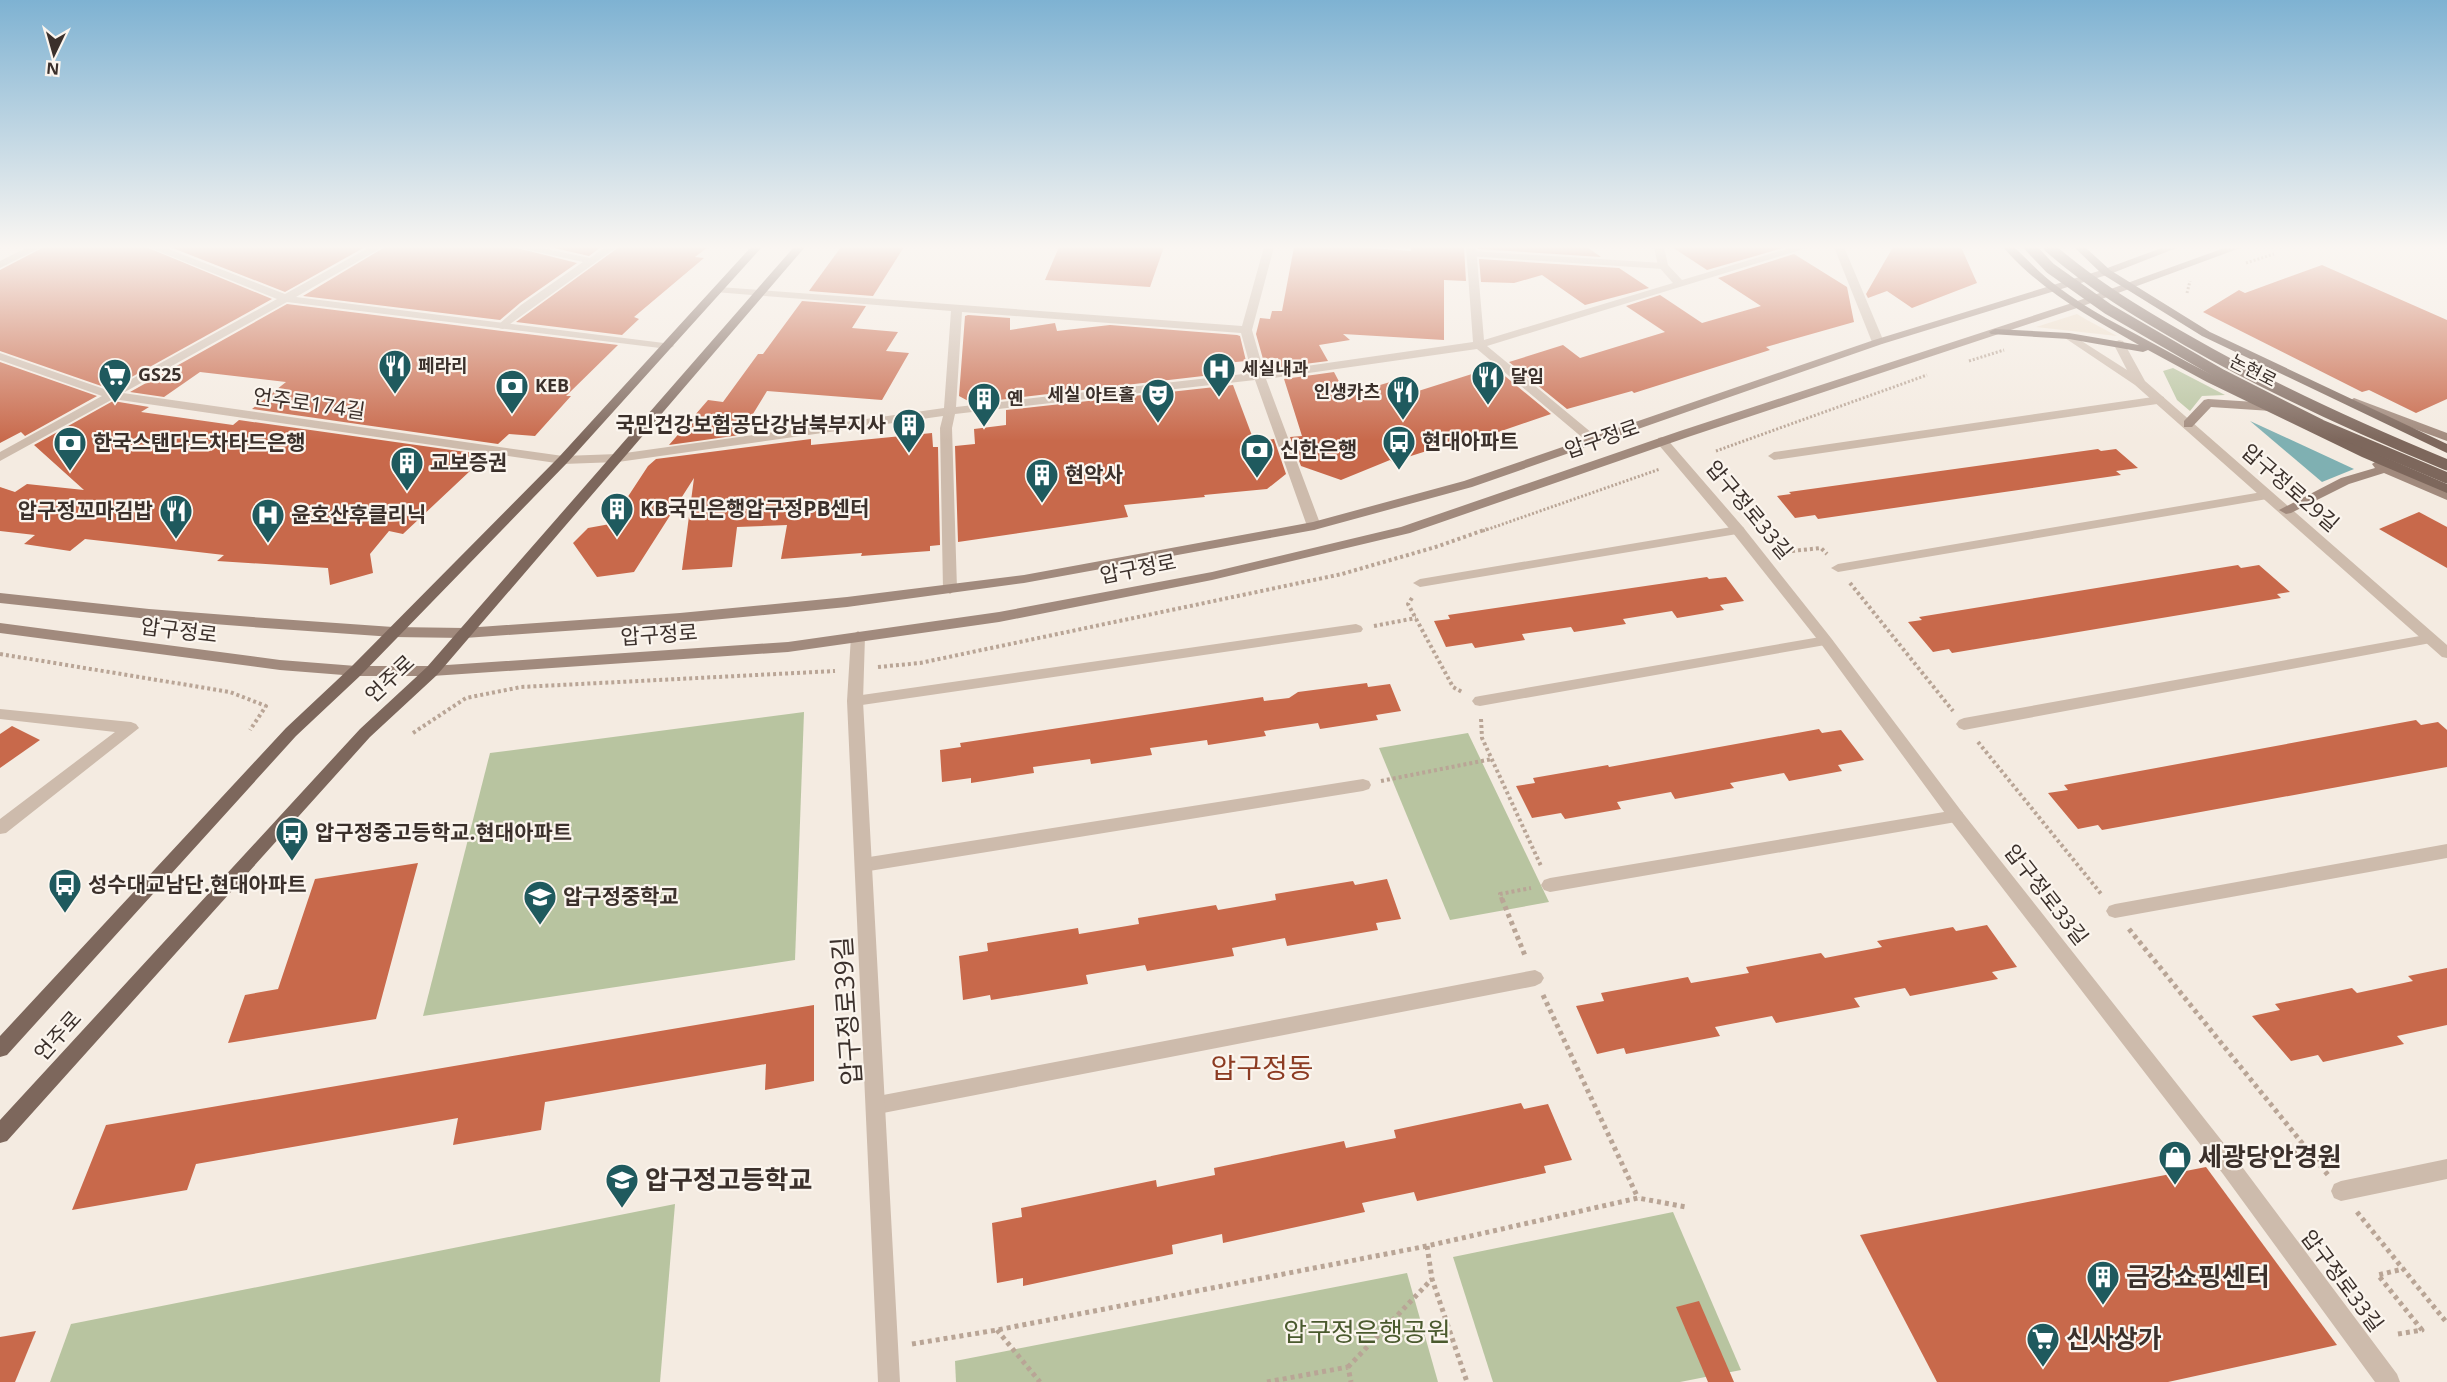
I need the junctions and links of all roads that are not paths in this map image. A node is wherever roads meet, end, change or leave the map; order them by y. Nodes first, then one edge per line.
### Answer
1 (264, 311) edge
2 (380, 311) edge
3 (520, 311) edge
4 (699, 311) edge
5 (745, 311) edge
6 (957, 311) edge
7 (1003, 311) edge
8 (1251, 311) edge
9 (1476, 311) edge
10 (1589, 311) edge
11 (1865, 311) edge
12 (1976, 311) edge
13 (2057, 311) edge
14 (2088, 311) edge
15 (2112, 311) edge
16 (2136, 311) edge
17 (2169, 311) edge
18 (503, 326) junction
19 (1246, 330) junction
20 (1995, 332) junction
21 (2069, 336) junction
22 (1878, 342) junction
23 (2119, 344) junction
24 (1479, 345) junction
25 (668, 346) junction
26 (2162, 353) junction
27 (0, 356) edge
28 (1259, 376) junction
29 (2140, 383) junction
30 (2332, 394) junction
31 (111, 395) junction
32 (2160, 400) junction
33 (2271, 407) junction
34 (950, 411) junction
35 (2188, 424) junction
36 (2447, 437) edge
37 (1594, 441) junction
38 (1662, 441) junction
39 (2447, 449) edge
40 (2366, 454) junction
41 (1774, 456) dead end
42 (0, 457) edge
43 (618, 458) junction
44 (563, 459) junction
45 (2447, 465) edge
46 (2385, 469) junction
47 (2447, 478) edge
48 (2447, 489) edge
49 (2268, 495) junction
50 (2447, 496) edge
51 (2286, 510) junction
52 (1314, 526) junction
53 (1738, 530) junction
54 (1838, 568) road end
55 (1420, 583) road end
56 (950, 590) junction
57 (0, 598) edge
58 (0, 628) edge
59 (1356, 629) road end
60 (393, 632) junction
61 (465, 633) junction
62 (858, 636) junction
63 (2431, 639) junction
64 (1826, 641) junction
65 (2447, 653) edge
66 (432, 670) junction
67 (356, 671) junction
68 (855, 701) junction
69 (1480, 701) road end
70 (0, 714) edge
71 (1964, 724) road end
72 (1363, 785) road end
73 (1956, 816) junction
74 (0, 828) edge
75 (2447, 851) edge
76 (863, 865) junction
77 (1550, 885) road end
78 (2115, 912) road end
79 (1534, 978) road end
80 (0, 1050) edge
81 (878, 1105) junction
82 (0, 1134) edge
83 (2447, 1169) edge
84 (2341, 1191) road end
85 (889, 1382) edge
86 (2389, 1382) edge

1 - 31 street
2 - 18 street
3 - 18 street
4 - 25 main road, 언주로
5 - 43 main road, 언주로
6 - 34 street
7 - 19 street
8 - 19 street
9 - 24 street
10 - 24 street, 언주로174길
11 - 22 street
12 - 22 main road, 압구정로
13 - 20 main road, 압구정로
14 - 26 main road, 논현로
15 - 47 main road, 논현로, bridge
16 - 45 main road, 논현로, bridge
17 - 30 main road, 논현로
18 - 25 street
19 - 28 street
20 - 21 main road
20 - 38 main road, 압구정로
21 - 23 main road
21 - 29 street
22 - 37 main road, 압구정로
23 - 26 main road
23 - 29 street, 압구정로29길
24 - 28 street, 언주로174길
24 - 37 street
25 - 44 main road, 언주로
26 - 33 main road, 논현로
27 - 31 street, 언주로174길
28 - 34 street, 언주로174길
28 - 52 street
29 - 32 street, 압구정로29길
30 - 36 main road
30 - 39 main road, 논현로
31 - 42 street
31 - 44 street, 언주로174길
32 - 35 street, 압구정로29길
32 - 41 street
33 - 35 main road
33 - 40 main road, 논현로
34 - 43 street, 언주로174길
34 - 56 street
35 - 49 street, 압구정로29길
37 - 52 main road, 압구정로
38 - 53 street, 압구정로33길
38 - 62 main road, 압구정로
40 - 46 main road
40 - 48 main road, 논현로
43 - 44 street, 언주로174길
43 - 61 main road, 언주로
44 - 60 main road, 언주로
46 - 50 main road
46 - 51 main road
49 - 51 street, 압구정로29길
49 - 54 street
51 - 63 street, 압구정로29길
52 - 56 main road, 압구정로
53 - 55 street
53 - 64 street, 압구정로33길
56 - 61 main road, 압구정로
57 - 60 main road, 압구정로
58 - 67 main road, 압구정로
59 - 68 street
60 - 61 main road, 압구정로
60 - 67 main road, 언주로
61 - 66 main road, 언주로
62 - 66 main road, 압구정로
62 - 68 street, 압구정로39길
63 - 65 street, 압구정로29길
63 - 71 street
64 - 69 street
64 - 73 street, 압구정로33길
66 - 67 main road, 압구정로
66 - 82 main road, 언주로
67 - 80 main road, 언주로
68 - 76 street, 압구정로39길
70 - 74 street
72 - 76 street
73 - 77 street
73 - 86 street, 압구정로33길
75 - 78 street
76 - 81 street, 압구정로39길
79 - 81 street
81 - 85 street, 압구정로39길
83 - 84 street

